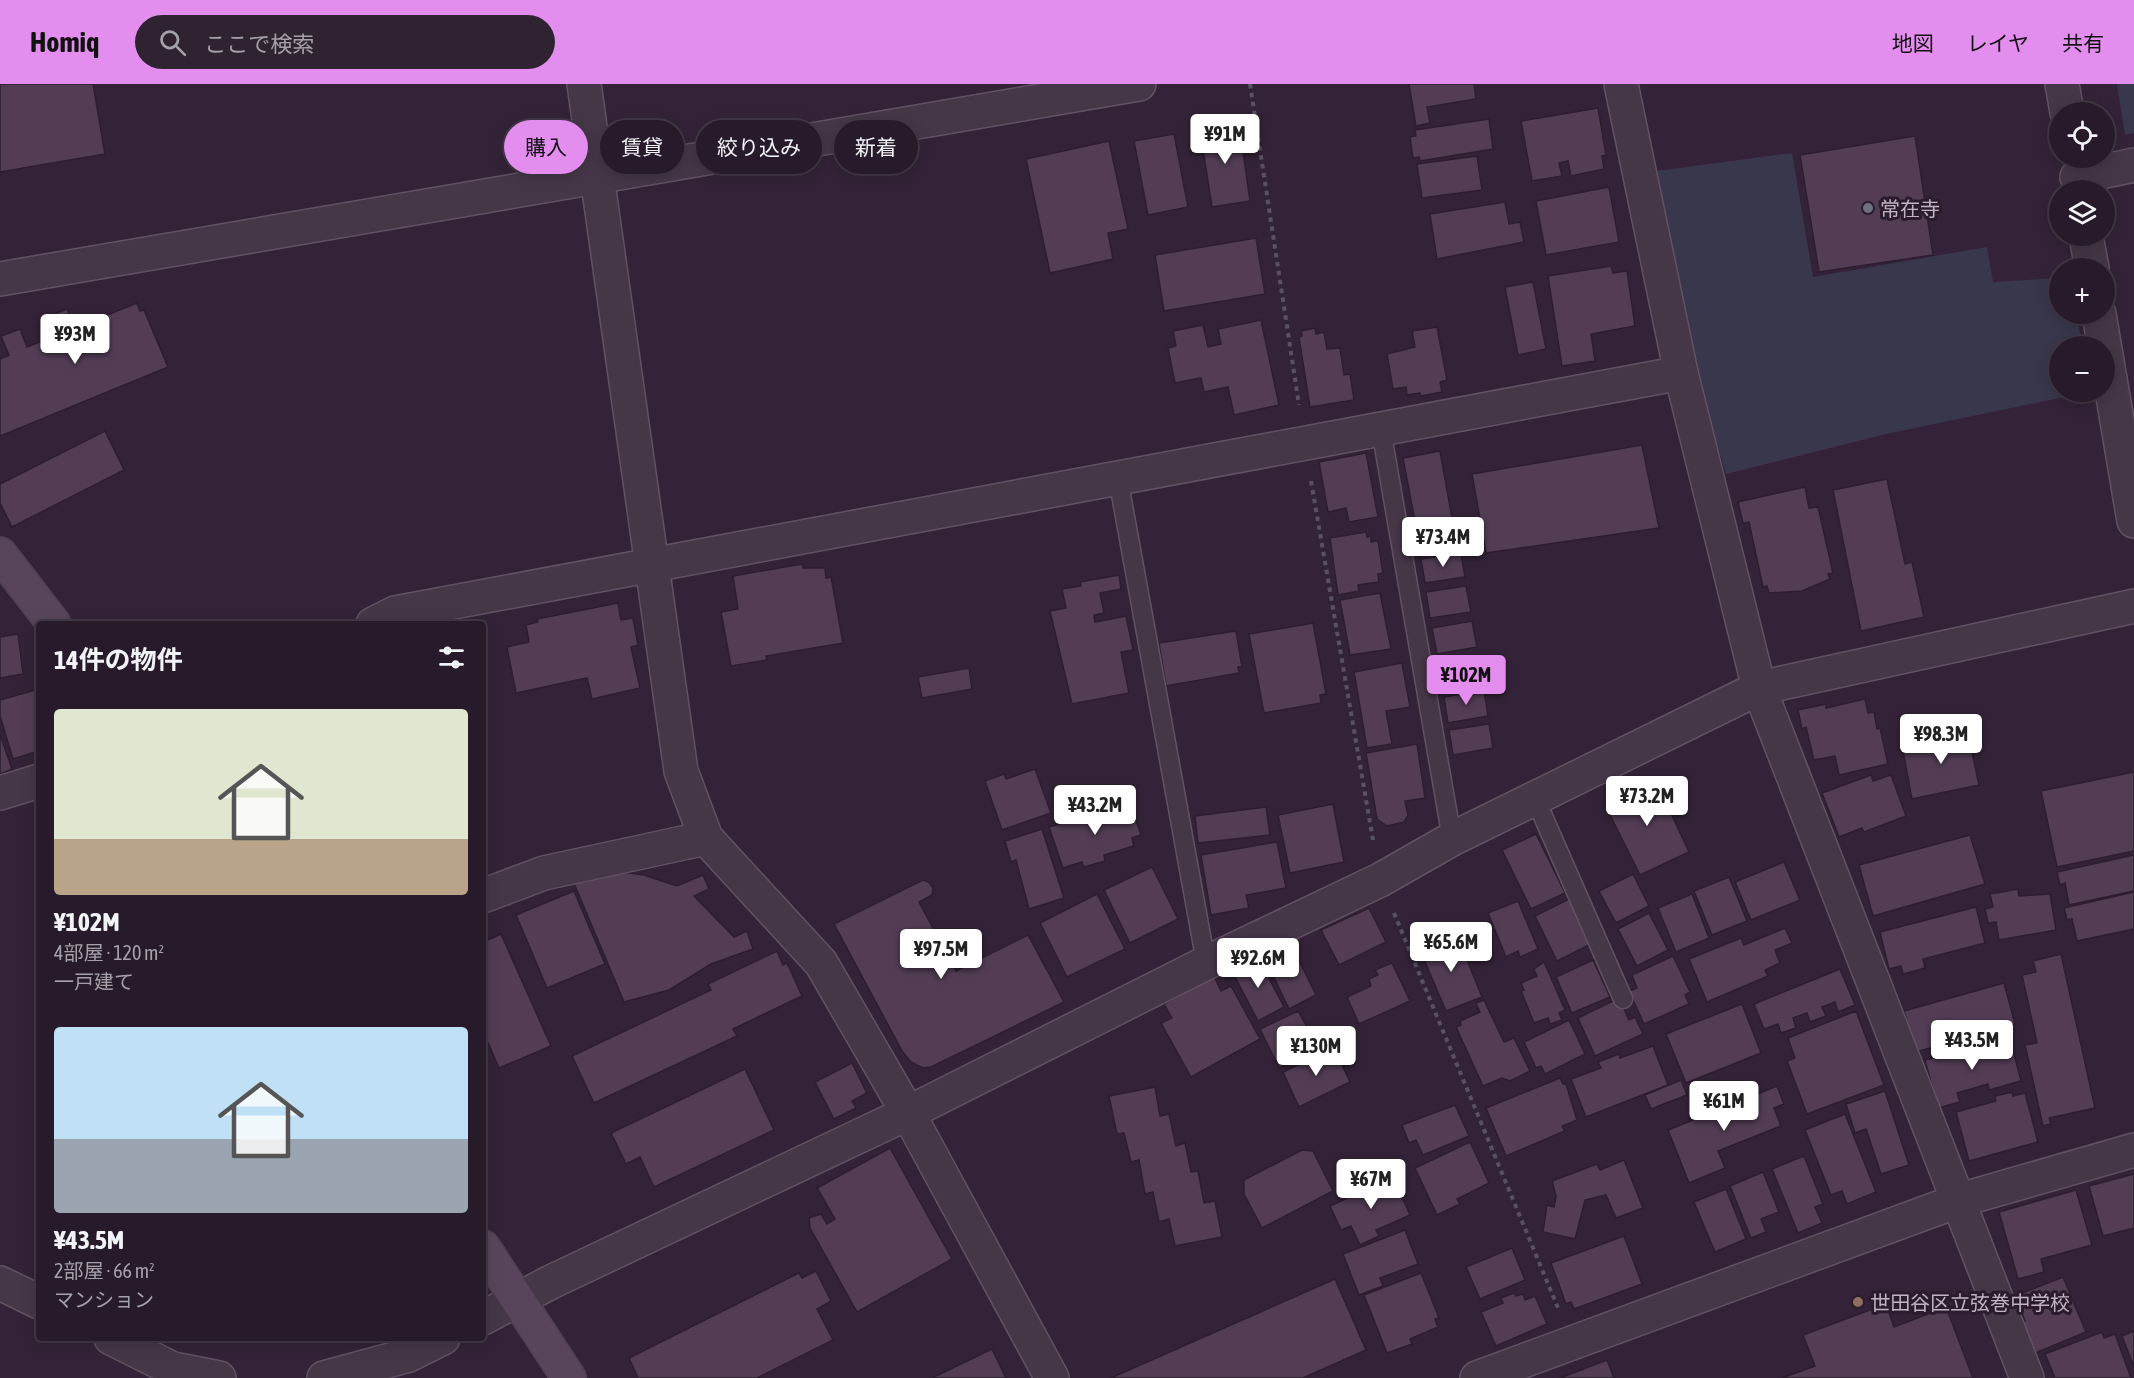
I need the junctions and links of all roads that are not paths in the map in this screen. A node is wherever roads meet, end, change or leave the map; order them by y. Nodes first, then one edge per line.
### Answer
1 (584, 84) edge
2 (1140, 84) edge
3 (1621, 84) edge
4 (2062, 84) edge
5 (1107, 87) edge
6 (2065, 102) edge
7 (2134, 165) edge
8 (2076, 175) edge
9 (596, 176) junction
10 (0, 279) edge
11 (2101, 324) edge
12 (1681, 373) junction
13 (1381, 429) junction
14 (1118, 478) junction
15 (2134, 520) edge
16 (0, 554) edge
17 (650, 564) junction
18 (2134, 606) edge
19 (52, 621) edge
20 (379, 621) edge
21 (1759, 688) junction
22 (36, 782) edge
23 (0, 793) edge
24 (1535, 798) junction
25 (706, 838) junction
26 (1452, 839) junction
27 (486, 895) edge
28 (1206, 963) junction
29 (1623, 999) dead end
30 (908, 1113) junction
31 (2134, 1150) edge
32 (1960, 1200) junction
33 (486, 1252) edge
34 (0, 1283) edge
35 (517, 1298) junction
36 (36, 1301) edge
37 (486, 1315) edge
38 (117, 1341) edge
39 (437, 1341) edge
40 (219, 1378) edge
41 (324, 1378) edge
42 (569, 1378) edge
43 (1052, 1378) edge
44 (1477, 1378) edge
45 (2027, 1378) edge

1 - 9 street
2 - 5 street
3 - 12 street
4 - 6 street
5 - 9 street
7 - 8 street
9 - 10 street
9 - 17 street
11 - 15 street
12 - 13 street
12 - 21 street
13 - 14 street
13 - 26 lane
14 - 17 street
14 - 28 lane
16 - 19 street
17 - 20 street
17 - 25 street
18 - 21 street
21 - 24 street
21 - 32 street
22 - 23 street
24 - 26 street
24 - 29 lane
25 - 27 street
25 - 30 street
26 - 28 street
28 - 30 street
30 - 35 street
30 - 43 street
31 - 32 street
32 - 44 street
32 - 45 street
33 - 35 street
34 - 36 street
35 - 37 street
35 - 42 street
38 - 40 street
39 - 41 street

